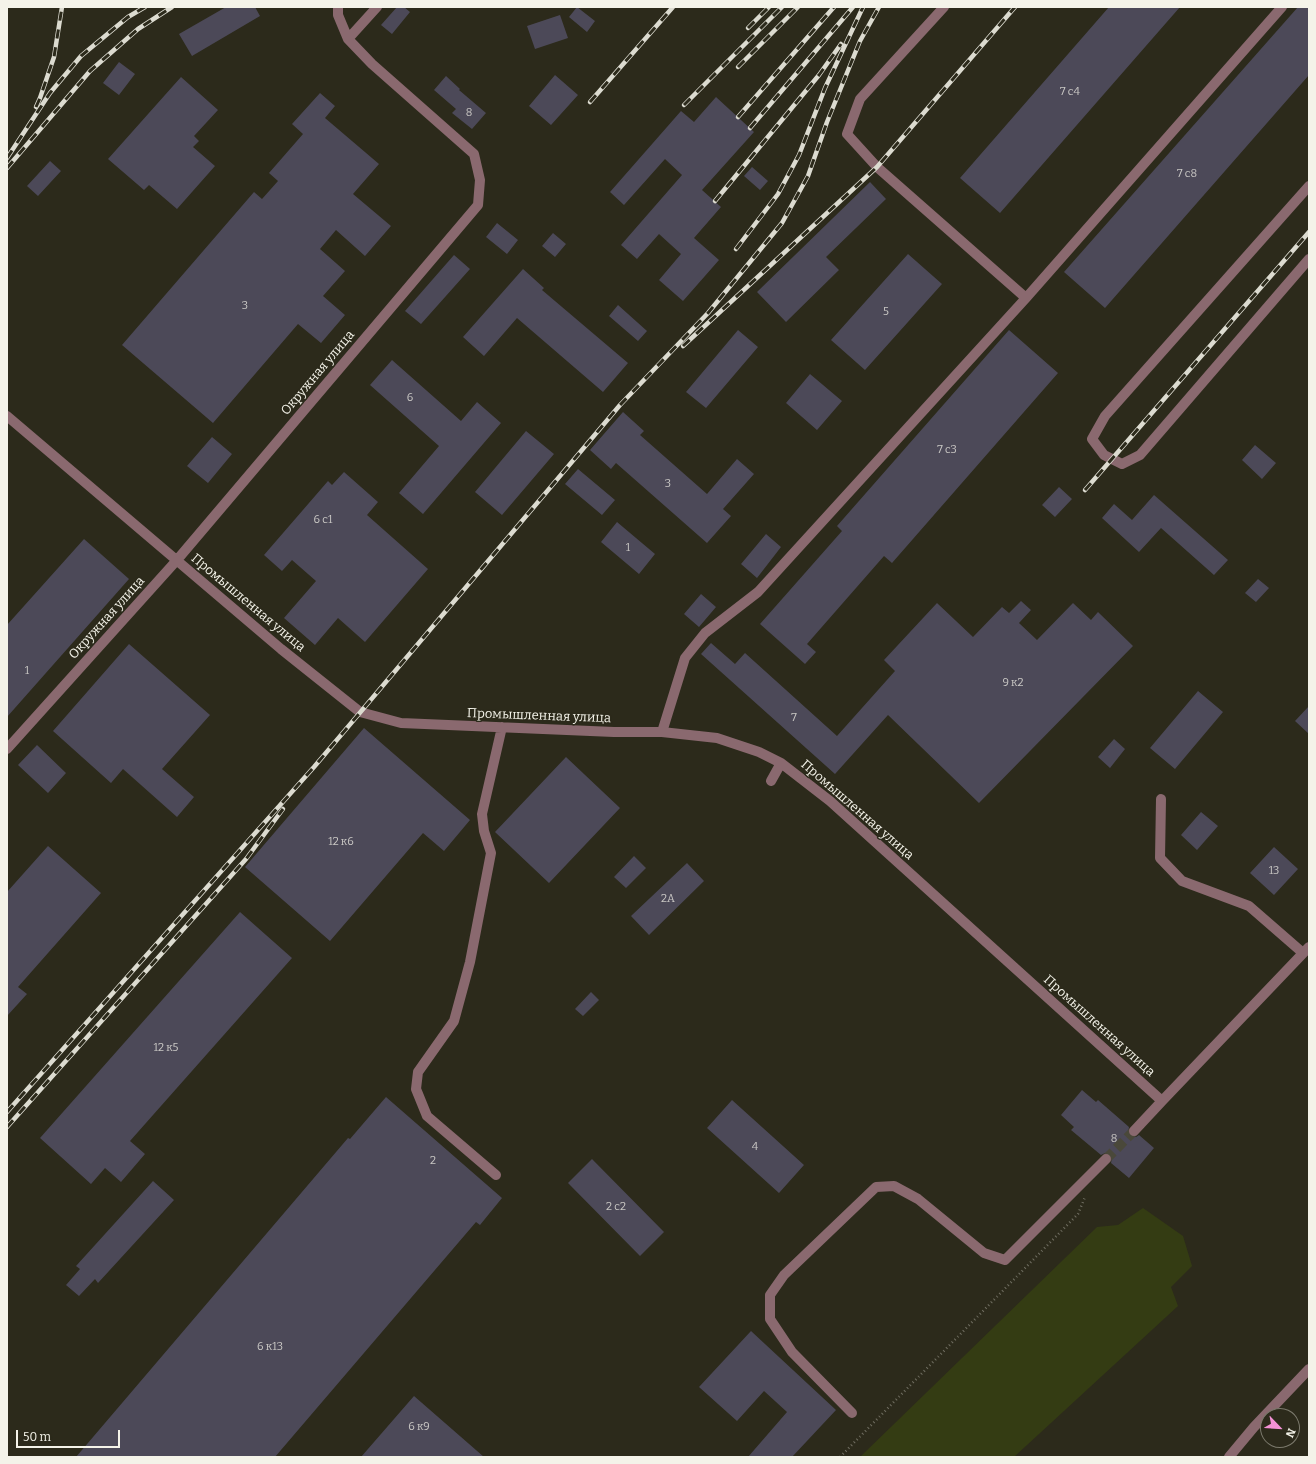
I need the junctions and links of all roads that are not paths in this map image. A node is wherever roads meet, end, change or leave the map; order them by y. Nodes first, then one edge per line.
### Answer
1 (338, 7) edge
2 (377, 7) edge
3 (944, 7) edge
4 (1282, 7) edge
5 (348, 39) junction
6 (1309, 186) edge
7 (1309, 259) edge
8 (1026, 298) junction
9 (7, 416) edge
10 (177, 560) junction
11 (502, 727) junction
12 (662, 732) junction
13 (7, 749) edge
14 (781, 763) junction
15 (771, 781) dead end
16 (1161, 799) dead end
17 (1306, 950) edge
18 (1162, 1101) junction
19 (1134, 1131) tunnel mouth
20 (1106, 1159) tunnel mouth
21 (496, 1175) dead end
22 (1309, 1369) edge
23 (852, 1413) dead end
24 (1229, 1457) edge

1 - 5 street, Окружная улица
2 - 5 street
3 - 8 street
4 - 8 street
5 - 10 street, Окружная улица
6 - 7 street
8 - 12 street
9 - 10 street, Промышленная улица
10 - 11 street, Промышленная улица
10 - 13 street, Окружная улица
11 - 12 street, Промышленная улица
11 - 21 street
12 - 14 street, Промышленная улица
14 - 15 street
14 - 18 street, Промышленная улица
16 - 17 street
17 - 18 street
18 - 19 street
20 - 23 street
22 - 24 street

